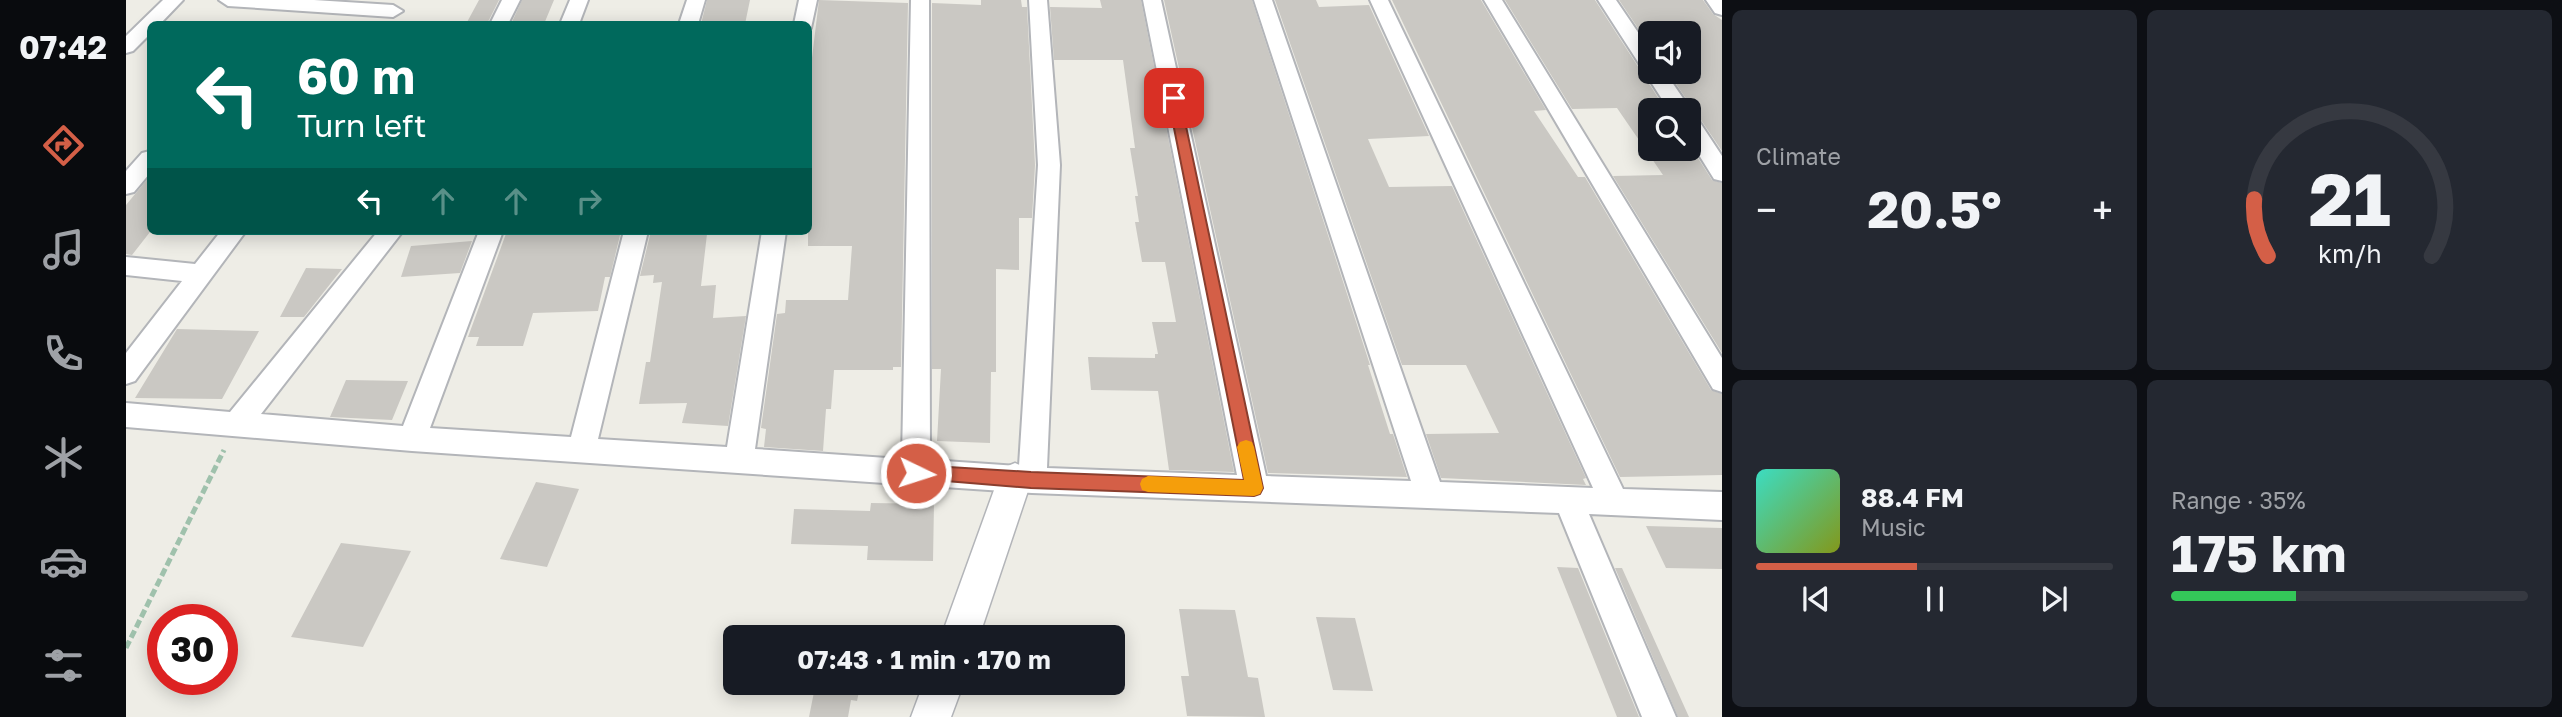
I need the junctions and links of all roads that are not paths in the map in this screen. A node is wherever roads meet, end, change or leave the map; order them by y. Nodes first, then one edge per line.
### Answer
1 (174, 0) edge
2 (228, 0) edge
3 (511, 0) edge
4 (579, 0) edge
5 (696, 0) edge
6 (808, 0) edge
7 (920, 0) edge
8 (1038, 0) edge
9 (1152, 0) edge
10 (1263, 0) edge
11 (1379, 0) edge
12 (1493, 0) edge
13 (1606, 0) edge
14 (1714, 0) edge
15 (248, 1) edge
16 (291, 4) junction
17 (1722, 9) edge
18 (393, 12) edge
19 (153, 21) edge
20 (276, 21) edge
21 (500, 21) edge
22 (571, 21) edge
23 (690, 21) edge
24 (804, 21) edge
25 (147, 26) edge
26 (126, 47) edge
27 (1638, 47) edge
28 (1701, 141) edge
29 (147, 162) edge
30 (1722, 173) edge
31 (126, 186) edge
32 (231, 235) edge
33 (388, 235) edge
34 (489, 235) edge
35 (635, 235) edge
36 (773, 235) edge
37 (126, 266) edge
38 (203, 274) junction
39 (126, 373) edge
40 (1722, 381) edge
41 (126, 415) edge
42 (237, 424) junction
43 (412, 439) junction
44 (581, 450) junction
45 (740, 461) junction
46 (916, 473) junction
47 (1023, 480) junction
48 (1254, 488) junction
49 (1430, 496) junction
50 (1569, 501) junction
51 (1614, 502) junction
52 (1722, 506) edge
53 (965, 625) edge
54 (939, 695) edge
55 (931, 717) edge
56 (1659, 717) edge

1 - 19 street
2 - 15 street
3 - 21 street
4 - 22 street
5 - 23 street
6 - 24 street
7 - 46 street
8 - 47 street
9 - 48 street
10 - 49 street
11 - 51 street
12 - 40 street
13 - 27 street
14 - 17 street
15 - 16 street
16 - 18 street
16 - 20 street
25 - 26 street
28 - 30 street
29 - 31 street
32 - 38 street
33 - 42 street
34 - 43 street
35 - 44 street
36 - 45 street
37 - 38 street
38 - 39 street
41 - 42 street
42 - 43 street
43 - 44 street
44 - 45 street
45 - 46 street
46 - 47 street
47 - 48 street
47 - 53 street
48 - 49 street
49 - 50 street
50 - 51 street
50 - 56 street
51 - 52 street
54 - 55 street

